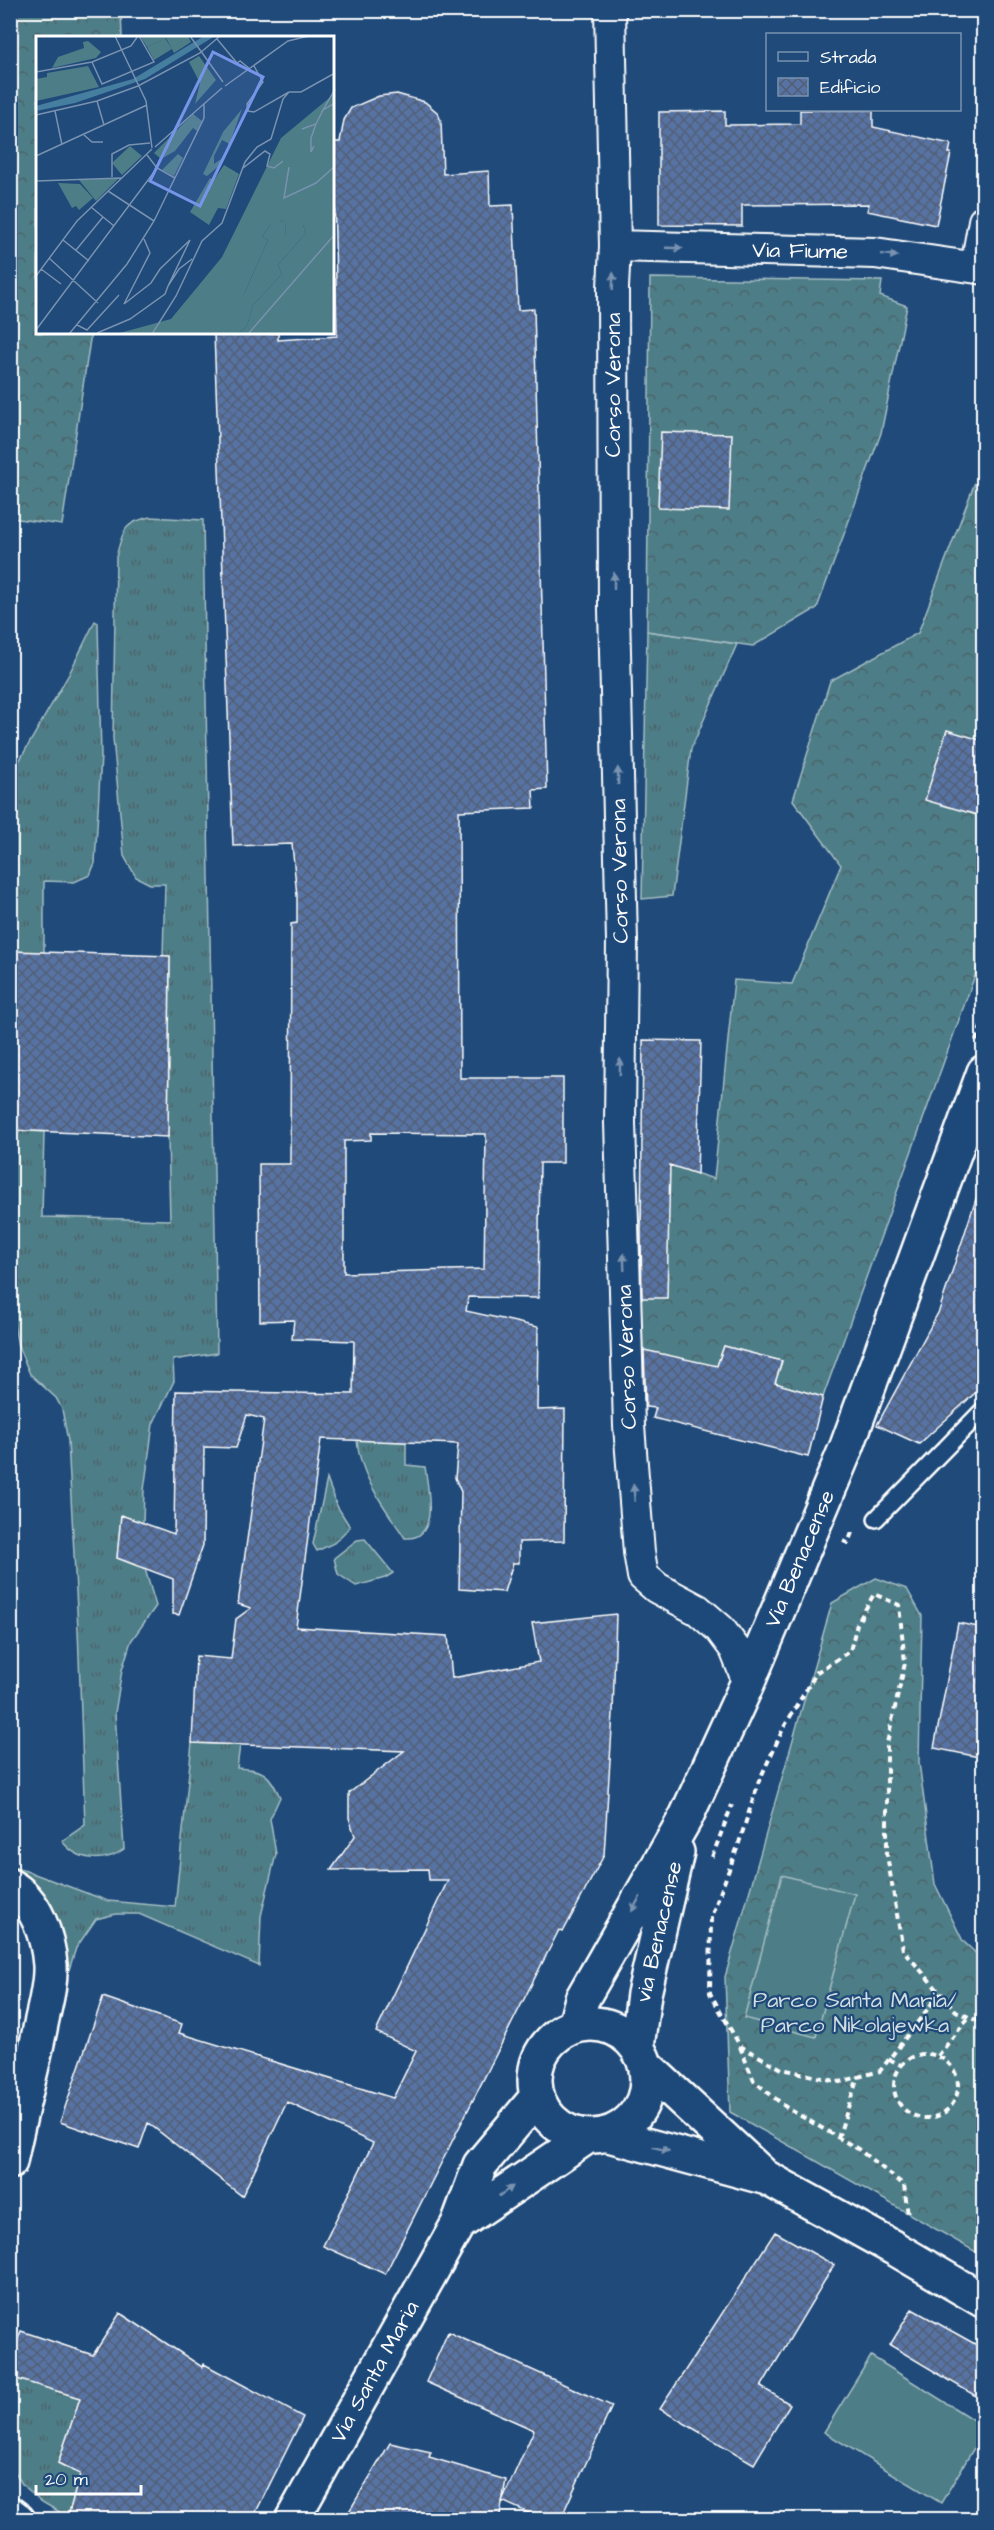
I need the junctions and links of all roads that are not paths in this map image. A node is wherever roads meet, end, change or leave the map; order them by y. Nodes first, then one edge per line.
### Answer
1 (610, 10) edge
2 (984, 221) edge
3 (615, 246) junction
4 (980, 267) edge
5 (984, 1072) edge
6 (984, 1409) edge
7 (876, 1519) dead end
8 (748, 1682) junction
9 (686, 1817) junction
10 (10, 1886) edge
11 (575, 2026) junction
12 (641, 2056) junction
13 (537, 2097) junction
14 (596, 2135) junction
15 (10, 2162) edge
16 (767, 2178) junction
17 (458, 2224) junction
18 (984, 2301) edge
19 (10, 2514) edge
20 (18, 2520) edge
21 (292, 2520) edge

1 - 3 street, Corso Verona
2 - 4 street
3 -> 4 street, Via Fiume
8 -> 3 street, Corso Verona
5 - 8 main road, Via Benacense
6 - 7 lane
8 - 9 main road, Via Benacense
9 -> 11 main road, Via Benacense
9 - 12 main road, via Benacense
10 - 15 main road
11 - 12 main road
11 - 13 main road
12 - 14 main road
12 - 16 main road
13 - 14 main road
13 - 17 main road, Via Santa Maria
14 -> 16 main road
17 -> 14 main road, Via Santa Maria
16 - 18 main road
17 - 21 main road, Via Santa Maria
19 - 20 main road

